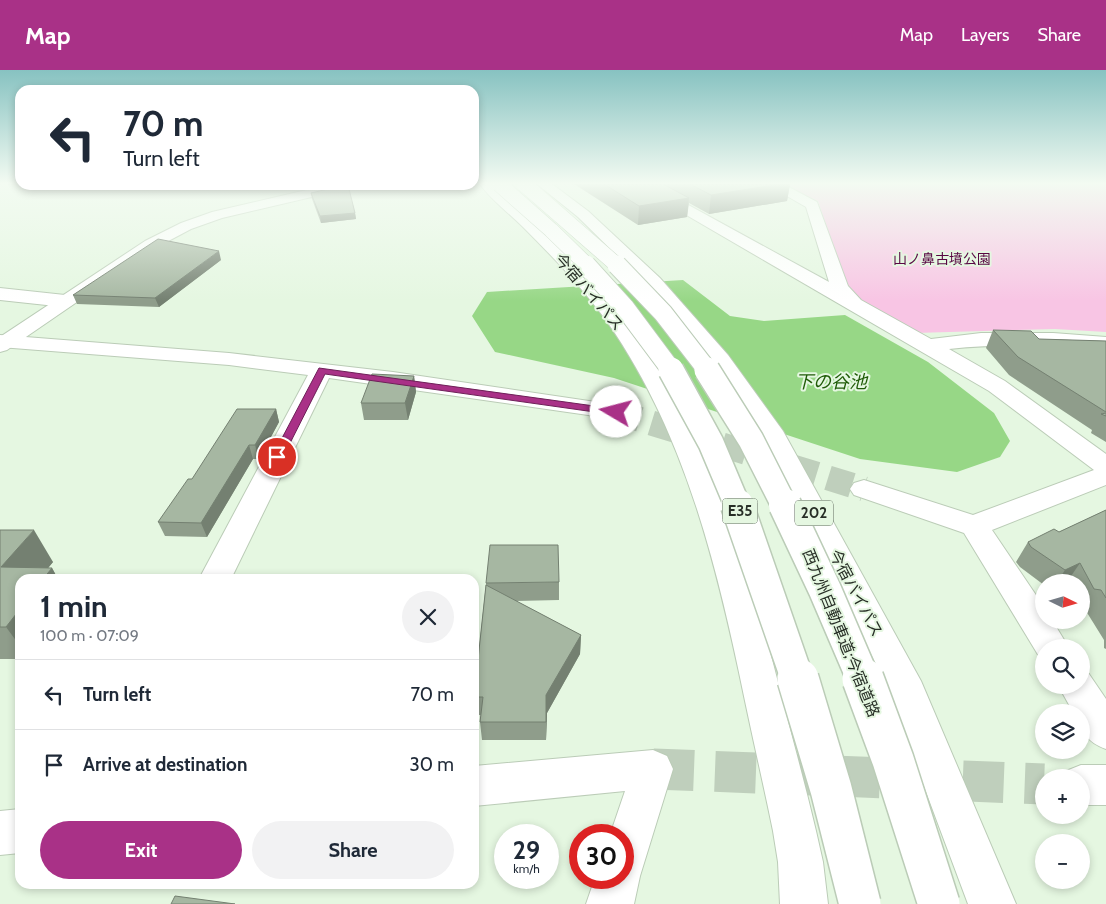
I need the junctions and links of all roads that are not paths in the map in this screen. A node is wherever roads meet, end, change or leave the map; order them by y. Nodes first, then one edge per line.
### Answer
1 (195, 223) edge
2 (527, 223) edge
3 (542, 223) edge
4 (570, 223) edge
5 (592, 223) edge
6 (709, 223) edge
7 (818, 223) edge
8 (0, 294) edge
9 (65, 301) junction
10 (853, 303) junction
11 (2, 343) edge
12 (1106, 343) edge
13 (927, 346) junction
14 (322, 370) junction
15 (616, 412) tunnel mouth
16 (1106, 466) edge
17 (1106, 475) edge
18 (864, 489) tunnel mouth
19 (974, 526) junction
20 (218, 574) edge
21 (1046, 639) edge
22 (1082, 694) edge
23 (1106, 732) edge
24 (479, 785) edge
25 (1090, 785) edge
26 (1106, 785) edge
27 (634, 827) edge
28 (15, 832) edge
29 (0, 833) edge
30 (615, 889) edge
31 (610, 904) edge
32 (804, 904) edge
33 (860, 904) edge
34 (939, 904) edge
35 (992, 904) edge

1 - 9 main road
2 - 32 main road, 今宿バイパス
3 - 33 main road, E35, bridge
4 - 34 main road, 西九州自動車道;今宿道路 / E35, bridge
5 - 35 main road, 今宿バイパス / 202
6 - 10 main road
7 - 10 main road
8 - 9 main road
9 - 11 main road
10 - 13 main road
11 - 14 main road
12 - 13 main road
13 - 16 main road
14 - 15 main road
14 - 20 main road
17 - 19 main road
18 - 19 main road
19 - 21 main road
22 - 23 main road
24 - 27 main road
25 - 26 main road
28 - 29 main road
30 - 31 main road

